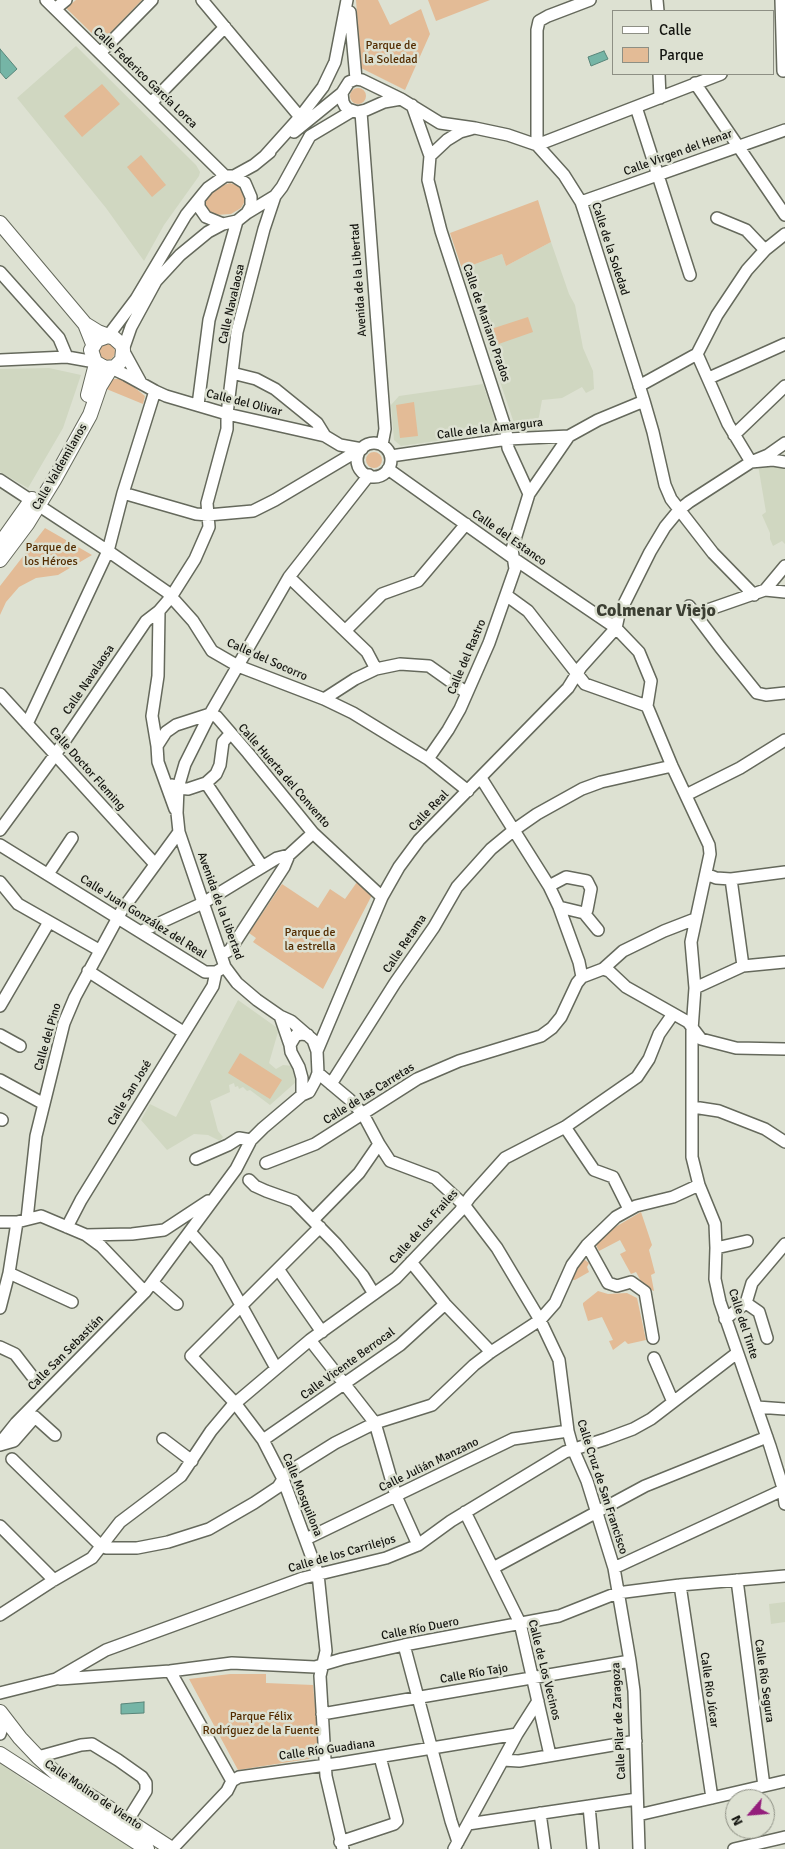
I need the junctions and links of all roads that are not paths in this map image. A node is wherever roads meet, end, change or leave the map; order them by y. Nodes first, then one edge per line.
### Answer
1 (46, 0) edge
2 (66, 0) edge
3 (152, 0) edge
4 (202, 0) edge
5 (348, 0) edge
6 (590, 0) edge
7 (781, 0) edge
8 (55, 9) junction
9 (225, 28) junction
10 (100, 53) junction
11 (780, 70) edge
12 (659, 75) edge
13 (718, 75) edge
14 (362, 81) junction
15 (695, 83) junction
16 (342, 93) junction
17 (660, 98) junction
18 (401, 99) junction
19 (151, 104) junction
20 (412, 105) junction
21 (636, 107) junction
22 (361, 110) junction
23 (300, 117) junction
24 (475, 128) junction
25 (785, 130) edge
26 (537, 145) junction
27 (739, 146) junction
28 (265, 156) junction
29 (430, 156) junction
30 (658, 175) junction
31 (229, 176) junction
32 (275, 196) junction
33 (199, 200) junction
34 (581, 202) junction
35 (785, 215) edge
36 (242, 217) junction
37 (717, 218) dead end
38 (0, 223) edge
39 (223, 224) junction
40 (264, 229) junction
41 (785, 234) edge
42 (765, 250) junction
43 (0, 272) edge
44 (690, 275) dead end
45 (85, 324) junction
46 (108, 336) junction
47 (93, 344) junction
48 (785, 344) edge
49 (123, 350) junction
50 (697, 354) junction
51 (67, 357) junction
52 (0, 360) edge
53 (95, 363) junction
54 (110, 368) junction
55 (232, 373) junction
56 (708, 378) junction
57 (142, 384) junction
58 (639, 386) junction
59 (785, 386) edge
60 (155, 391) junction
61 (644, 401) junction
62 (198, 405) junction
63 (227, 414) junction
64 (734, 435) junction
65 (326, 436) junction
66 (569, 436) junction
67 (508, 439) junction
68 (785, 443) edge
69 (340, 445) junction
70 (382, 445) junction
71 (362, 449) junction
72 (349, 456) junction
73 (391, 456) junction
74 (751, 462) junction
75 (785, 462) edge
76 (359, 466) junction
77 (388, 469) junction
78 (369, 475) junction
79 (0, 480) edge
80 (123, 493) junction
81 (529, 494) junction
82 (34, 504) junction
83 (679, 510) junction
84 (208, 515) junction
85 (466, 524) junction
86 (0, 544) edge
87 (108, 551) junction
88 (513, 558) junction
89 (0, 560) edge
90 (784, 567) edge
91 (289, 577) junction
92 (785, 592) edge
93 (760, 593) junction
94 (506, 595) junction
95 (171, 597) junction
96 (159, 611) junction
97 (616, 628) junction
98 (346, 630) junction
99 (238, 666) junction
100 (376, 669) junction
101 (577, 675) junction
102 (467, 692) junction
103 (785, 693) edge
104 (1, 696) edge
105 (324, 699) junction
106 (647, 706) junction
107 (210, 714) junction
108 (27, 724) junction
109 (230, 734) junction
110 (785, 740) edge
111 (157, 746) junction
112 (55, 755) junction
113 (428, 759) junction
114 (672, 766) junction
115 (164, 776) junction
116 (481, 778) junction
117 (206, 783) junction
118 (178, 788) junction
119 (468, 791) junction
120 (686, 795) junction
121 (177, 813) junction
122 (0, 830) edge
123 (514, 830) junction
124 (179, 832) junction
125 (313, 833) junction
126 (72, 838) dead end
127 (0, 845) edge
128 (289, 854) junction
129 (154, 863) junction
130 (262, 866) junction
131 (785, 872) edge
132 (48, 874) junction
133 (706, 874) junction
134 (731, 879) junction
135 (549, 886) junction
136 (3, 888) edge
137 (382, 896) junction
138 (0, 900) edge
139 (203, 903) junction
140 (559, 907) junction
141 (584, 913) junction
142 (118, 918) junction
143 (695, 919) junction
144 (50, 922) junction
145 (598, 930) dead end
146 (142, 931) junction
147 (99, 950) junction
148 (221, 955) junction
149 (785, 962) edge
150 (742, 966) junction
151 (221, 969) junction
152 (603, 969) junction
153 (88, 971) junction
154 (579, 980) junction
155 (695, 988) junction
156 (695, 1001) junction
157 (0, 1006) edge
158 (674, 1014) junction
159 (280, 1016) junction
160 (692, 1030) junction
161 (183, 1032) junction
162 (0, 1035) edge
163 (308, 1035) junction
164 (290, 1044) junction
165 (20, 1046) dead end
166 (785, 1049) edge
167 (317, 1054) junction
168 (299, 1067) junction
169 (318, 1073) junction
170 (0, 1080) edge
171 (331, 1084) junction
172 (302, 1095) junction
173 (44, 1104) junction
174 (693, 1107) junction
175 (363, 1114) junction
176 (565, 1127) junction
177 (251, 1140) junction
178 (785, 1142) edge
179 (379, 1144) junction
180 (196, 1159) dead end
181 (266, 1163) dead end
182 (249, 1180) dead end
183 (699, 1185) junction
184 (216, 1196) junction
185 (465, 1206) junction
186 (628, 1210) junction
187 (22, 1220) junction
188 (0, 1222) edge
189 (316, 1224) junction
190 (67, 1227) junction
191 (190, 1232) junction
192 (86, 1235) junction
193 (747, 1241) dead end
194 (785, 1244) edge
195 (587, 1245) junction
196 (716, 1248) junction
197 (411, 1262) junction
198 (278, 1270) junction
199 (9, 1273) junction
200 (149, 1288) junction
201 (374, 1294) junction
202 (1, 1302) edge
203 (72, 1302) dead end
204 (746, 1303) junction
205 (177, 1304) dead end
206 (445, 1304) junction
207 (241, 1305) junction
208 (726, 1319) junction
209 (540, 1320) junction
210 (322, 1332) junction
211 (653, 1338) dead end
212 (767, 1338) dead end
213 (310, 1340) junction
214 (0, 1347) edge
215 (491, 1352) junction
216 (737, 1353) junction
217 (654, 1358) dead end
218 (276, 1368) junction
219 (32, 1376) dead end
220 (345, 1384) junction
221 (673, 1402) junction
222 (234, 1403) junction
223 (756, 1407) junction
224 (785, 1409) edge
225 (375, 1424) junction
226 (568, 1431) junction
227 (55, 1435) dead end
228 (767, 1437) junction
229 (163, 1439) dead end
230 (263, 1440) junction
231 (0, 1444) edge
232 (573, 1448) junction
233 (12, 1459) dead end
234 (192, 1461) junction
235 (283, 1479) junction
236 (784, 1488) edge
237 (396, 1496) junction
238 (785, 1504) edge
239 (597, 1511) junction
240 (465, 1512) junction
241 (0, 1526) edge
242 (306, 1540) junction
243 (418, 1545) junction
244 (101, 1546) junction
245 (493, 1568) junction
246 (614, 1568) junction
247 (318, 1574) junction
248 (785, 1576) edge
249 (54, 1580) junction
250 (736, 1580) junction
251 (680, 1585) junction
252 (618, 1593) junction
253 (0, 1615) edge
254 (520, 1623) junction
255 (404, 1645) junction
256 (630, 1661) junction
257 (324, 1664) junction
258 (170, 1670) junction
259 (533, 1678) junction
260 (56, 1679) junction
261 (0, 1693) edge
262 (418, 1698) junction
263 (538, 1701) junction
264 (1, 1714) edge
265 (322, 1714) junction
266 (0, 1734) edge
267 (517, 1734) junction
268 (636, 1741) junction
269 (432, 1748) junction
270 (0, 1754) edge
271 (550, 1755) junction
272 (38, 1757) junction
273 (380, 1757) junction
274 (503, 1760) junction
275 (326, 1765) junction
276 (232, 1781) junction
277 (785, 1782) edge
278 (764, 1786) junction
279 (637, 1798) junction
280 (712, 1798) junction
281 (589, 1806) junction
282 (540, 1813) junction
283 (638, 1815) junction
284 (128, 1820) junction
285 (468, 1824) junction
286 (785, 1837) edge
287 (341, 1845) edge
288 (456, 1845) edge
289 (147, 1849) edge
290 (172, 1849) edge
291 (545, 1849) edge
292 (592, 1849) edge
293 (639, 1849) edge
294 (734, 1849) edge

1 - 8 street, Calle Federico García Lorca
2 - 8 street
3 - 10 street
4 - 9 street
5 - 14 street
5 - 23 street
6 - 26 street
7 - 11 street
8 - 10 street, Calle Federico García Lorca
9 - 19 street
9 - 23 street
10 - 19 street, Calle Federico García Lorca
12 - 17 street
13 - 15 street
14 - 16 street
14 - 18 street, Calle de la Soledad
14 - 22 street
15 - 17 street
15 - 27 street
16 - 22 street
16 - 28 street
17 - 21 street
18 - 20 street, Calle de la Soledad
18 - 22 street
19 - 31 street, Calle Federico García Lorca
20 - 24 street, Calle de la Soledad
20 - 29 street, Calle de Mariano Prados
21 - 26 street
21 - 30 street
22 - 32 street, Calle Navalaosa
22 - 70 street, Avenida de la Libertad
23 - 28 street
24 - 26 street, Calle de la Soledad
24 - 29 street
25 - 27 street, Calle Virgen del Henar
26 - 34 street, Calle de la Soledad
27 - 30 street, Calle Virgen del Henar
27 - 35 street
28 - 31 street
29 - 67 street, Calle de Mariano Prados
30 - 34 street, Calle Virgen del Henar
30 - 44 street
31 - 33 street
31 - 36 street
32 - 36 street
32 - 40 street, Calle Navalaosa
33 - 39 street
33 - 46 street
34 - 58 street, Calle de la Soledad
36 - 39 street
36 - 40 street
36 - 62 street
37 - 42 street
38 - 45 main road
39 - 49 street
40 - 55 street, Calle Navalaosa
41 - 42 street
42 - 50 street
43 - 51 street
45 - 46 main road
45 - 47 main road
46 - 47 main road
46 - 49 main road
47 - 51 street
47 - 53 main road
48 - 56 street
49 - 54 main road
49 - 57 street
50 - 56 street
50 - 58 street
51 - 52 street
51 - 53 street
53 - 54 main road
53 - 82 main road, Calle Valdemilanos
54 - 57 street, Calle del Olivar
54 - 82 main road, Calle Valdemilanos
55 - 63 street, Calle Navalaosa
55 - 65 street
56 - 64 street
57 - 60 street, Calle del Olivar
58 - 61 street, Calle de la Soledad
59 - 64 street
60 - 62 street, Calle del Olivar
60 - 80 street
61 - 66 street, Calle de la Amargura
61 - 83 street, Calle de la Soledad
62 - 63 street, Calle del Olivar
63 - 65 street, Calle del Olivar
63 - 84 street, Calle Navalaosa
64 - 74 street
65 - 69 street, Calle del Olivar
66 - 67 street, Calle de la Amargura
66 - 81 street, Calle del Rastro
67 - 73 street, Calle de la Amargura
67 - 81 street, Calle de Mariano Prados
68 - 74 street
69 - 71 street, Calle del Olivar
69 - 72 street, Calle del Olivar
70 - 71 street
70 - 73 street
71 - 76 street
72 - 76 street, Calle del Olivar
72 - 84 street
73 - 77 street
74 - 75 street
74 - 83 street
76 - 78 street
77 - 78 street
77 - 85 street, Calle del Estanco
78 - 91 street, Avenida de la Libertad
79 - 82 street, Calle del Socorro
80 - 84 street
80 - 87 street
81 - 88 street, Calle del Rastro
82 - 86 main road, Calle Valdemilanos
82 - 87 street, Calle del Socorro
82 - 89 main road, Calle Valdemilanos
83 - 93 street, Calle de la Soledad
83 - 97 street
84 - 95 street, Calle Navalaosa
85 - 88 street, Calle del Estanco
85 - 98 street
87 - 95 street, Calle del Socorro
87 - 108 street
88 - 94 street, Calle del Rastro
88 - 97 street, Calle del Estanco
90 - 93 street
91 - 98 street
91 - 99 street, Avenida de la Libertad
92 - 93 street
93 - 103 street
94 - 101 street
94 - 102 street, Calle del Rastro
95 - 96 street, Calle Navalaosa
95 - 99 street, Calle del Socorro
96 - 111 street, Avenida de la Libertad
96 - 112 street, Calle Navalaosa
97 - 101 street, Calle Real
97 - 106 street, Calle del Estanco
98 - 100 street
99 - 105 street, Calle del Socorro
99 - 107 street, Avenida de la Libertad
100 - 102 street
100 - 105 street
101 - 106 street
101 - 116 street, Calle Real
102 - 113 street, Calle del Rastro
104 - 108 street, Calle Doctor Fleming
105 - 113 street, Calle del Socorro
106 - 114 street, Calle del Tinte
107 - 109 street, Calle Huerta del Convento
107 - 111 street
107 - 118 street, Avenida de la Libertad
108 - 112 street, Calle Doctor Fleming
109 - 117 street
109 - 125 street, Calle Huerta del Convento
110 - 120 street
111 - 115 street, Avenida de la Libertad
112 - 122 street, Calle Navalaosa
112 - 129 street, Calle Doctor Fleming
113 - 119 street, Calle del Socorro
114 - 120 street, Calle del Tinte
114 - 123 street, Calle Retama
115 - 118 street
115 - 121 street, Avenida de la Libertad
116 - 119 street, Calle Real
116 - 123 street
117 - 118 street
117 - 130 street
118 - 121 street, Avenida de la Libertad
119 - 137 street, Calle Real
120 - 133 street, Calle del Tinte
121 - 124 street, Avenida de la Libertad
123 - 135 street
123 - 171 street, Calle Retama
124 - 129 street, Calle del Pino
124 - 139 street, Avenida de la Libertad
125 - 128 street
125 - 137 street, Calle Huerta del Convento
126 - 132 street
127 - 132 street, Calle Juan González del Real
128 - 130 street
128 - 148 street
129 - 142 street, Calle del Pino
130 - 139 street
131 - 134 street
132 - 142 street, Calle Juan González del Real
133 - 134 street
133 - 143 street, Calle del Tinte
134 - 150 street
135 - 140 street
135 - 141 street
136 - 138 street
136 - 144 street
137 - 167 street, Calle Real
139 - 146 street
139 - 148 street, Avenida de la Libertad
140 - 141 street
140 - 154 street
141 - 145 street
142 - 146 street, Calle Juan González del Real
142 - 147 street, Calle del Pino
143 - 152 street
143 - 155 street, Calle del Tinte
144 - 147 street
144 - 157 street
146 - 151 street, Calle Juan González del Real
147 - 153 street, Calle del Pino
148 - 151 street, Avenida de la Libertad
149 - 150 street
150 - 155 street
151 - 159 street, Avenida de la Libertad
151 - 161 street, Calle San José
152 - 154 street
152 - 158 street
153 - 161 street
153 - 173 street, Calle del Pino
154 - 175 street, Calle de las Carretas
155 - 156 street, Calle del Tinte
156 - 158 street
156 - 160 street, Calle del Tinte
158 - 160 street
158 - 176 street, Calle de los Frailes
159 - 163 street, Avenida de la Libertad
159 - 164 street
160 - 166 street
160 - 174 street, Calle del Tinte
161 - 190 street, Calle San José
162 - 165 street
163 - 164 street
163 - 167 street
164 - 168 street
167 - 168 street
167 - 169 street
168 - 172 street
169 - 171 street, Calle Cruz de San Francisco
169 - 172 street, Calle San Sebastián
170 - 173 street
171 - 175 street, Calle Cruz de San Francisco
172 - 177 street, Calle San Sebastián
173 - 187 street, Calle del Pino
174 - 178 street
174 - 183 street, Calle del Tinte
175 - 179 street, Calle Cruz de San Francisco
175 - 181 street, Calle de las Carretas
176 - 185 street, Calle de los Frailes
176 - 186 street
177 - 180 street
177 - 184 street, Calle San Sebastián
179 - 185 street, Calle Cruz de San Francisco
179 - 189 street
182 - 189 street
183 - 186 street
183 - 196 street, Calle del Tinte
184 - 191 street, Calle San Sebastián
184 - 192 street, Calle San Sebastián
185 - 197 street, Calle de los Frailes
185 - 209 street, Calle Cruz de San Francisco
186 - 195 street
187 - 188 street
187 - 190 street
187 - 199 street, Calle del Pino
189 - 198 street
189 - 201 street
190 - 192 street
191 - 200 street, Calle San Sebastián
191 - 207 street
192 - 200 street
193 - 196 street
194 - 204 street
195 - 209 street
195 - 211 street
196 - 208 street, Calle del Tinte
197 - 201 street, Calle de los Frailes
197 - 206 street
198 - 207 street
198 - 210 street
199 - 202 street, Calle del Pino
199 - 203 street
200 - 205 street
200 - 231 street, Calle San Sebastián
201 - 210 street, Calle de los Frailes
204 - 208 street
204 - 212 street
206 - 215 street
206 - 220 street, Calle Vicente Berrocal
207 - 218 street
207 - 222 street, Calle Mosquilona
208 - 216 street, Calle del Tinte
209 - 215 street
209 - 226 street, Calle Cruz de San Francisco
210 - 213 street, Calle de los Frailes
213 - 218 street, Calle de los Frailes
213 - 220 street
214 - 219 street
215 - 225 street
216 - 221 street, Calle de los Carrilejos
216 - 223 street, Calle del Tinte
217 - 221 street
218 - 222 street, Calle de los Frailes
220 - 225 street
220 - 230 street, Calle Vicente Berrocal
221 - 232 street, Calle de los Carrilejos
222 - 230 street, Calle Mosquilona
222 - 234 street, Calle de los Frailes
223 - 224 street
223 - 228 street, Calle del Tinte
225 - 235 street
225 - 237 street
226 - 232 street, Calle Cruz de San Francisco
226 - 237 street, Calle Julián Manzano
227 - 231 street, Calle San Sebastián
228 - 236 street, Calle del Tinte
228 - 239 street
229 - 234 street
230 - 235 street, Calle Mosquilona
232 - 239 street, Calle Cruz de San Francisco
232 - 240 street, Calle de los Carrilejos
233 - 244 street
234 - 244 street, Calle de los Frailes
235 - 242 street, Calle Mosquilona
235 - 244 street
236 - 238 street, Calle del Tinte
236 - 246 street
237 - 242 street, Calle Julián Manzano
237 - 243 street
239 - 245 street
239 - 246 street, Calle Cruz de San Francisco
240 - 243 street, Calle de los Carrilejos
240 - 245 street, Calle de Los Vecinos
241 - 249 street
242 - 247 street, Calle Mosquilona
243 - 247 street, Calle de los Carrilejos
244 - 249 street, Calle de los Frailes
245 - 254 street, Calle de Los Vecinos
246 - 252 street, Calle Cruz de San Francisco
247 - 257 street, Calle Mosquilona
247 - 260 street, Calle de los Carrilejos
248 - 250 street, Calle Río Duero
249 - 253 street, Calle de los Frailes
250 - 251 street, Calle Río Duero
250 - 278 street, Calle Río Segura
251 - 252 street, Calle Río Duero
251 - 280 street, Calle Río Júcar
252 - 254 street, Calle Río Duero
252 - 256 street, Calle Pilar de Zaragoza
254 - 255 street, Calle Río Duero
254 - 259 street, Calle de Los Vecinos
255 - 257 street, Calle Río Duero
255 - 262 street
256 - 259 street, Calle Río Tajo
256 - 268 street, Calle Pilar de Zaragoza
257 - 258 street, Calle Río Duero
257 - 265 street, Calle Mosquilona
258 - 260 street, Calle Río Duero
258 - 276 street
259 - 262 street, Calle Río Tajo
259 - 263 street, Calle de Los Vecinos
260 - 261 street, Calle de los Carrilejos
262 - 265 street, Calle Río Tajo
262 - 269 street
263 - 267 street
263 - 271 street, Calle de Los Vecinos
264 - 266 street
264 - 272 main road, Calle Molino de Viento
265 - 275 street, Calle Mosquilona
267 - 269 street, Calle Río Guadiana
267 - 274 street
268 - 271 street
268 - 279 street, Calle Pilar de Zaragoza
269 - 273 street, Calle Río Guadiana
269 - 288 street
270 - 289 main road, Calle Molino de Viento
271 - 274 street
272 - 284 main road, Calle Molino de Viento
272 - 284 street
273 - 275 street, Calle Río Guadiana
273 - 287 street
274 - 285 street
275 - 276 street, Calle Río Guadiana
275 - 287 street, Calle Mosquilona
276 - 290 street
277 - 278 street
278 - 280 street
279 - 281 street
279 - 283 street, Calle Pilar de Zaragoza
280 - 283 street
281 - 282 street
281 - 292 street
282 - 285 street
282 - 291 street
283 - 293 street, Calle Pilar de Zaragoza
284 - 290 main road, Calle Molino de Viento
285 - 288 street
286 - 294 street

